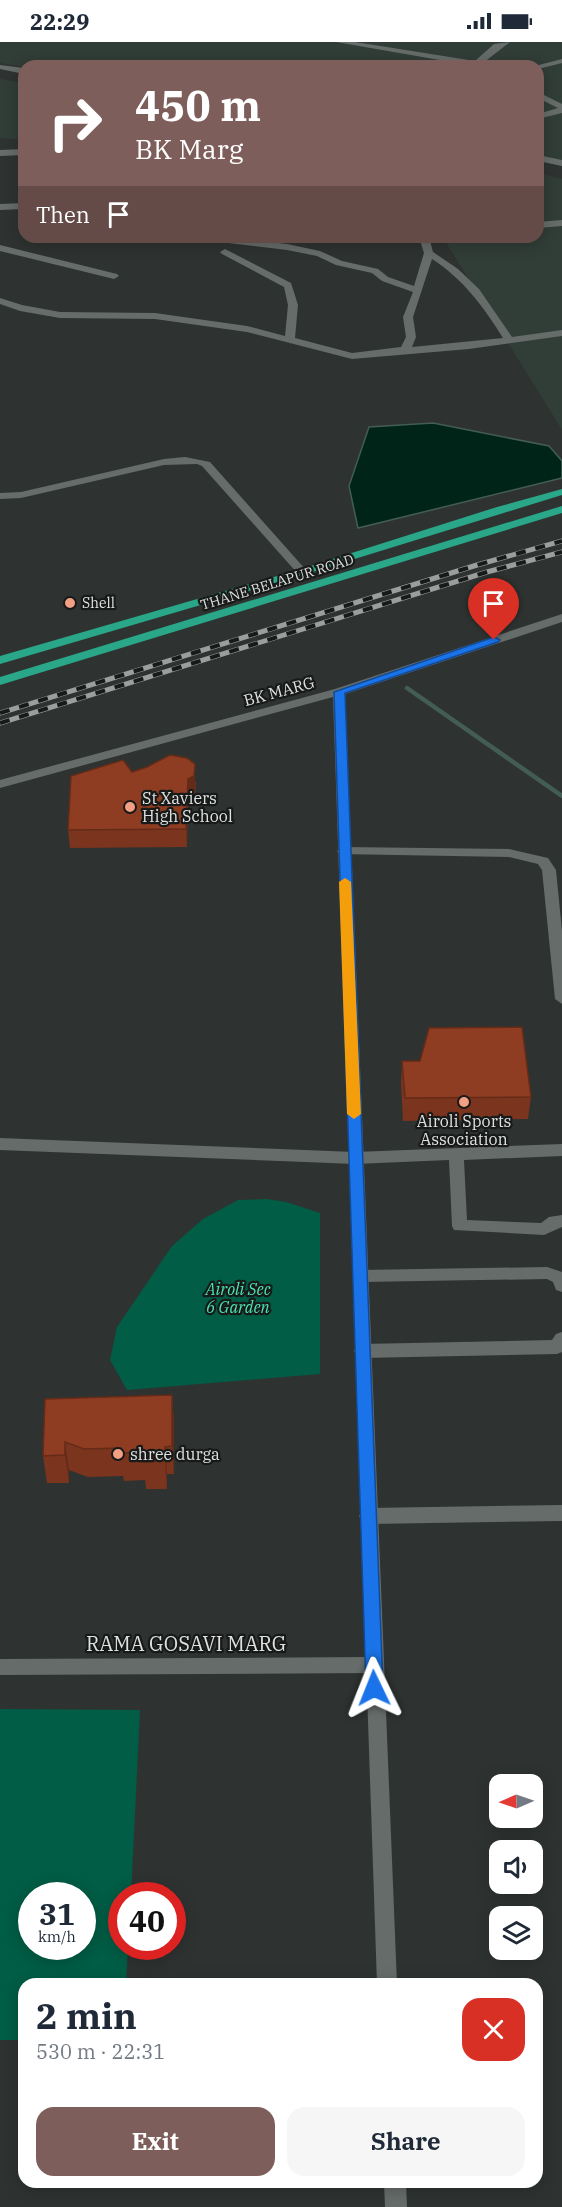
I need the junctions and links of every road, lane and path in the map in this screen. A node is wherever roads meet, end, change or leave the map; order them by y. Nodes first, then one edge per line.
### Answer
1 (340, 42) edge
2 (408, 42) edge
3 (506, 42) edge
4 (398, 52) junction
5 (423, 56) junction
6 (420, 60) edge
7 (454, 60) edge
8 (481, 60) edge
9 (562, 61) edge
10 (544, 66) edge
11 (0, 67) edge
12 (18, 70) edge
13 (0, 72) edge
14 (18, 75) edge
15 (544, 98) edge
16 (562, 109) edge
17 (544, 115) edge
18 (18, 152) edge
19 (0, 153) edge
20 (544, 159) edge
21 (562, 163) edge
22 (544, 165) edge
23 (562, 168) edge
24 (18, 206) edge
25 (0, 207) edge
26 (562, 223) edge
27 (544, 224) edge
28 (254, 243) edge
29 (426, 243) edge
30 (0, 248) edge
31 (225, 252) dead end
32 (429, 253) junction
33 (114, 276) dead end
34 (418, 291) junction
35 (0, 301) edge
36 (562, 333) edge
37 (290, 338) junction
38 (510, 341) junction
39 (405, 350) junction
40 (562, 492) edge
41 (0, 496) edge
42 (562, 510) edge
43 (302, 572) junction
44 (562, 618) edge
45 (0, 660) edge
46 (0, 681) edge
47 (339, 692) junction
48 (0, 784) edge
49 (344, 851) junction
50 (562, 999) edge
51 (0, 1144) edge
52 (562, 1150) edge
53 (456, 1156) junction
54 (355, 1158) junction
55 (562, 1221) edge
56 (360, 1276) junction
57 (562, 1286) edge
58 (562, 1339) edge
59 (362, 1351) junction
60 (562, 1513) edge
61 (368, 1516) junction
62 (373, 1665) junction
63 (0, 1667) edge
64 (387, 1978) edge
65 (395, 2188) edge
66 (396, 2207) edge

1 - 4 street
2 - 4 street
3 - 8 street
4 - 5 street
5 - 6 street
5 - 7 street
9 - 10 street
11 - 12 street
13 - 14 street
15 - 16 street
16 - 17 street
18 - 19 street
20 - 21 street
22 - 23 street
24 - 25 street
26 - 27 street
28 - 34 street
29 - 32 street
30 - 33 street
31 - 37 street
32 - 34 street
32 - 38 street
34 - 39 street
35 - 37 street
36 - 38 street
37 - 39 street
38 - 39 street
40 - 43 main road, THANE BELAPUR ROAD
41 - 43 street
42 - 46 main road, THANE BELAPUR ROAD
43 - 45 main road, THANE BELAPUR ROAD
44 - 47 street, BK MARG
47 - 48 street, BK MARG
47 - 49 street
49 - 50 street
49 - 54 street
51 - 54 street
52 - 53 street
53 - 54 street
53 - 55 street
54 - 56 street
56 - 57 street
56 - 59 street
58 - 59 street
59 - 61 street
60 - 61 street
61 - 62 street
62 - 63 street, RAMA GOSAVI MARG
62 - 64 street
65 - 66 street

